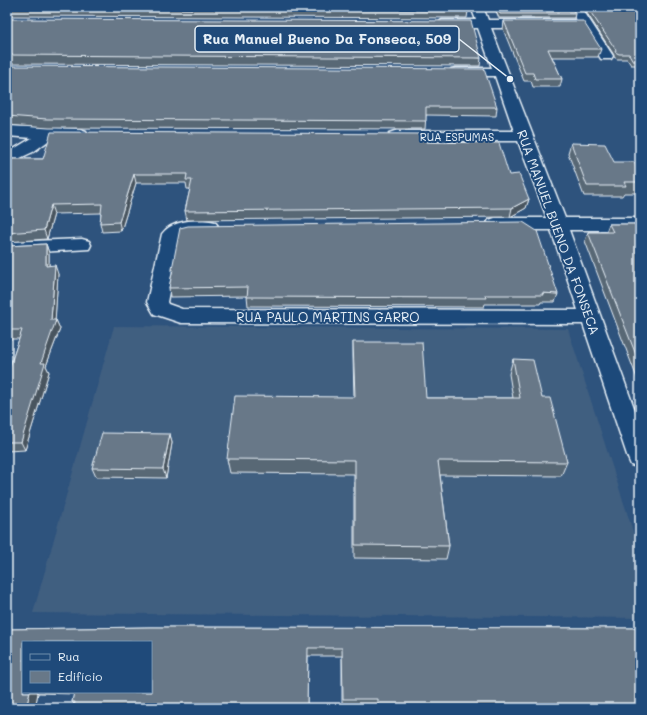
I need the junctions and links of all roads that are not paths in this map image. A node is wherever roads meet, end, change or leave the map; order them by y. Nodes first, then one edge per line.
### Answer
1 (477, 7) edge
2 (575, 7) edge
3 (433, 24) edge
4 (483, 24) junction
5 (587, 24) junction
6 (606, 56) dead end
7 (446, 72) edge
8 (502, 72) junction
9 (11, 133) edge
10 (46, 134) junction
11 (94, 134) edge
12 (380, 136) edge
13 (524, 136) junction
14 (7, 159) edge
15 (558, 223) junction
16 (479, 224) edge
17 (640, 224) edge
18 (226, 226) edge
19 (82, 245) dead end
20 (7, 248) edge
21 (591, 317) junction
22 (640, 458) edge

1 - 4 street, RUA MANUEL BUENO DA FONSECA
2 - 5 street
3 - 4 street
4 - 5 street
4 - 8 street, RUA MANUEL BUENO DA FONSECA
5 - 6 street
7 - 8 street
8 - 13 street, RUA MANUEL BUENO DA FONSECA
9 - 10 street
10 - 11 street
10 - 14 street
12 - 13 street, RUA ESPUMAS
13 - 15 street, RUA MANUEL BUENO DA FONSECA
15 - 16 street
15 - 17 street
15 - 21 street, RUA MANUEL BUENO DA FONSECA
18 - 21 street, RUA PAULO MARTINS GARRO
19 - 20 street
21 - 22 street, RUA MANUEL BUENO DA FONSECA

